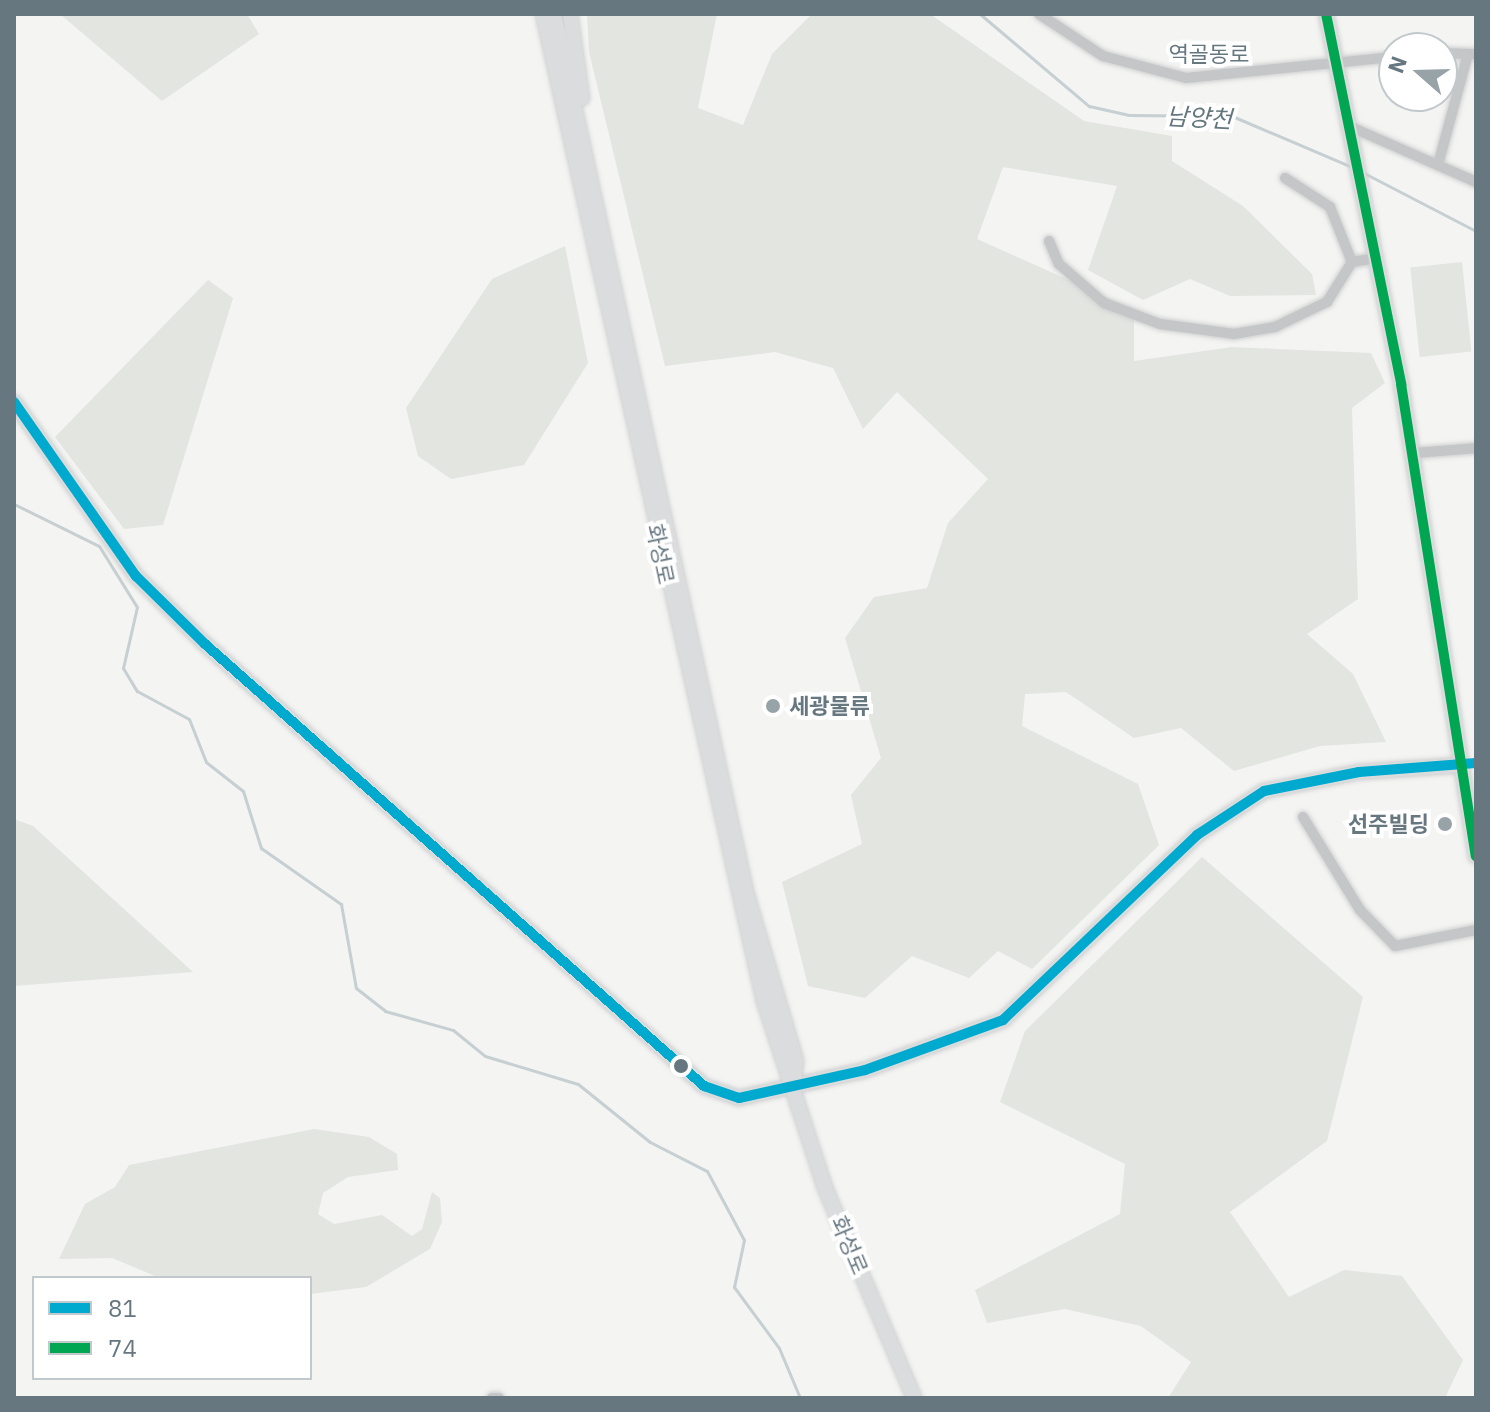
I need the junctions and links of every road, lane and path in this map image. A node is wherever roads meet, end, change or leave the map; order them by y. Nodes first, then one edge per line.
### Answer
1 (543, 14) edge
2 (554, 14) edge
3 (570, 14) edge
4 (1039, 14) edge
5 (1326, 14) edge
6 (1472, 54) edge
7 (1378, 59) edge
8 (1337, 65) junction
9 (1351, 127) junction
10 (1438, 165) junction
11 (1285, 178) dead end
12 (1476, 182) edge
13 (1049, 241) dead end
14 (607, 256) junction
15 (1378, 258) junction
16 (1352, 262) junction
17 (14, 402) edge
18 (1476, 448) edge
19 (1413, 453) junction
20 (1470, 764) edge
21 (1303, 817) dead end
22 (1476, 856) edge
23 (1476, 930) edge
24 (793, 1090) junction
25 (492, 1398) edge
26 (499, 1398) edge
27 (914, 1398) edge

1 - 24 main road, 화성로
2 - 14 main road, 화성로
3 - 14 main road
4 - 8 street, 역골동로
5 - 8 main road
6 - 10 street
7 - 8 street, 역골동로
8 - 9 main road
9 - 10 street
9 - 15 main road
10 - 12 street
11 - 16 street
13 - 16 street
14 - 24 main road, 화성로
15 - 16 street
15 - 19 main road
17 - 24 main road
18 - 19 street
19 - 20 main road
20 - 22 main road
20 - 24 main road
21 - 23 street
24 - 27 main road, 화성로
25 - 26 street

